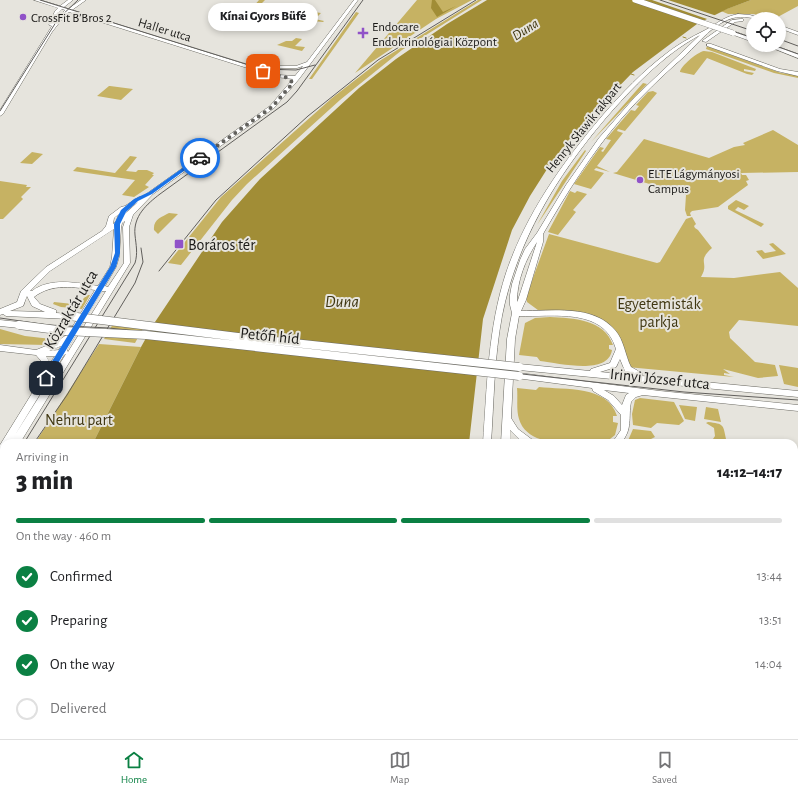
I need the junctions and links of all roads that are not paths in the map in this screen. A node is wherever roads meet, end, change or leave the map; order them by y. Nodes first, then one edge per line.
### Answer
1 (36, 0) edge
2 (47, 0) edge
3 (71, 0) edge
4 (84, 0) edge
5 (356, 0) edge
6 (635, 0) edge
7 (646, 0) edge
8 (59, 8) junction
9 (70, 9) junction
10 (76, 13) junction
11 (62, 17) junction
12 (746, 17) edge
13 (746, 20) edge
14 (711, 28) junction
15 (786, 29) edge
16 (735, 32) junction
17 (786, 33) edge
18 (714, 34) junction
19 (746, 34) edge
20 (798, 34) edge
21 (746, 37) edge
22 (798, 37) edge
23 (707, 39) junction
24 (697, 42) junction
25 (684, 44) junction
26 (709, 45) junction
27 (786, 48) edge
28 (786, 50) edge
29 (798, 51) edge
30 (798, 56) edge
31 (309, 62) junction
32 (265, 67) junction
33 (798, 74) edge
34 (292, 80) junction
35 (0, 105) edge
36 (0, 114) edge
37 (151, 193) junction
38 (129, 205) junction
39 (131, 213) junction
40 (117, 224) junction
41 (104, 233) junction
42 (540, 234) junction
43 (33, 283) junction
44 (80, 287) junction
45 (101, 288) junction
46 (112, 290) junction
47 (30, 296) junction
48 (95, 298) junction
49 (522, 300) junction
50 (0, 313) edge
51 (516, 313) junction
52 (542, 313) junction
53 (69, 316) junction
54 (0, 323) edge
55 (75, 330) junction
56 (77, 346) junction
57 (0, 348) edge
58 (620, 349) junction
59 (38, 352) junction
60 (61, 353) junction
61 (67, 362) junction
62 (519, 367) joint
63 (585, 373) junction
64 (48, 374) junction
65 (519, 376) joint
66 (654, 379) junction
67 (586, 385) junction
68 (649, 392) junction
69 (798, 394) edge
70 (798, 408) edge
71 (624, 413) junction
72 (507, 419) junction
73 (8, 439) edge
74 (18, 439) edge
75 (487, 439) edge
76 (505, 439) edge
77 (526, 439) edge
78 (618, 439) edge

1 - 8 main road, Haller utca
2 - 8 main road, Haller utca
3 - 8 main road
4 - 9 main road
5 - 31 main road
6 - 16 main road, bridge
7 - 16 main road
8 - 9 main road, Haller utca
8 - 35 main road
9 - 10 main road, Haller utca
9 - 11 main road
9 - 32 main road, Haller utca
10 - 11 main road
10 - 34 main road, Haller utca
11 - 36 main road
12 - 14 main road
13 - 18 main road
14 - 24 main road
14 - 25 main road, Henryk Sławik rakpart
15 - 20 main road
16 - 19 main road
16 - 21 main road
17 - 22 main road
18 - 23 main road
18 - 24 main road, Henryk Sławik rakpart
23 - 24 main road
23 - 26 main road
24 - 25 main road, Henryk Sławik rakpart
24 - 26 main road
24 - 42 main road
25 - 75 main road, Henryk Sławik rakpart
26 - 33 main road
27 - 29 main road
28 - 30 main road
31 - 32 main road, Haller utca
31 - 34 main road
32 - 34 main road, Haller utca
34 - 37 main road
37 - 38 main road
37 - 39 main road
38 - 40 main road
38 - 41 main road
39 - 40 main road
39 - 46 main road, Közraktár utca
40 - 41 main road
40 - 45 main road, Közraktár utca
41 - 43 main road
42 - 49 main road
42 - 51 main road
43 - 47 main road
43 - 50 main road
44 - 45 main road
44 - 47 main road
44 - 48 main road
45 - 46 main road
45 - 48 main road, Közraktár utca
46 - 56 main road, Közraktár utca
47 - 53 main road
48 - 55 main road, Közraktár utca
49 - 51 main road
49 - 52 main road
50 - 53 main road
51 - 52 main road
51 - 72 main road
52 - 58 main road
53 - 62 main road, Petőfi híd, bridge
54 - 65 main road, Petőfi híd, bridge
55 - 59 main road
55 - 60 main road, Közraktár utca
56 - 60 main road
56 - 61 main road, Közraktár utca
57 - 59 main road
58 - 63 main road
58 - 66 main road
59 - 60 main road
59 - 64 main road
60 - 61 main road
60 - 64 main road, Közraktár utca
61 - 74 main road, Közraktár utca
62 - 63 main road, Irinyi József utca
63 - 66 main road, Irinyi József utca
64 - 73 main road, Közraktár utca
65 - 67 main road, Irinyi József utca
66 - 69 main road, Irinyi József utca
67 - 68 main road, Irinyi József utca
67 - 71 main road
68 - 70 main road, Irinyi József utca
68 - 71 main road
71 - 78 main road
72 - 76 main road
72 - 77 main road

